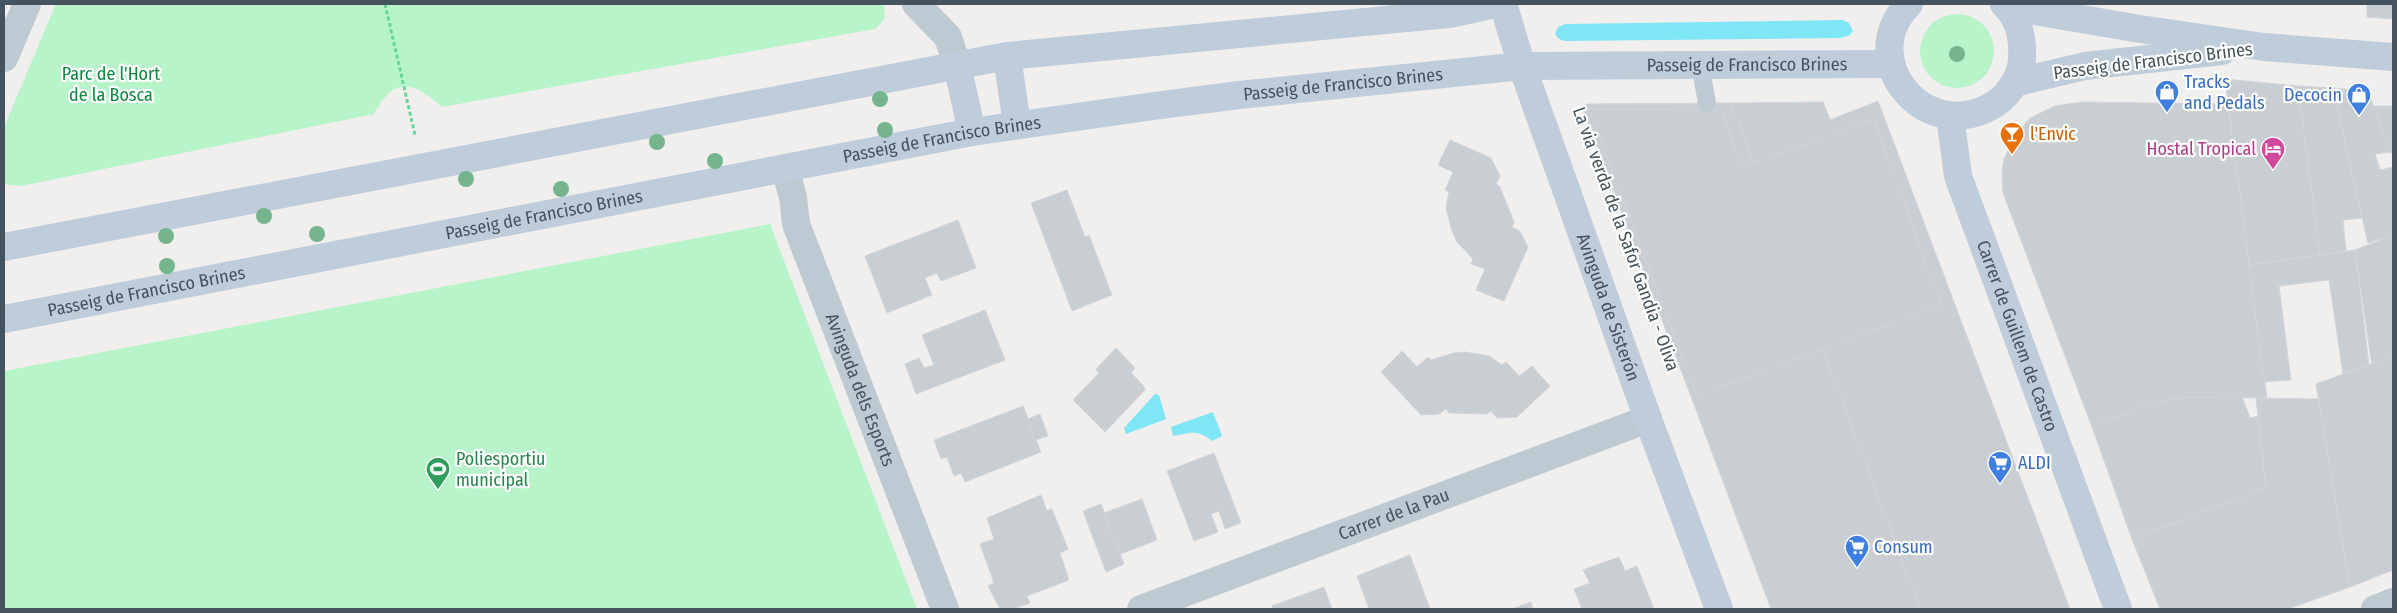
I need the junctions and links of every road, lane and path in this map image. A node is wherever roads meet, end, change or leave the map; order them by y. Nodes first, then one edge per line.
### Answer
1 (27, 4) edge
2 (385, 4) edge
3 (916, 4) edge
4 (1496, 4) edge
5 (1503, 4) edge
6 (1909, 4) edge
7 (2005, 5) edge
8 (2264, 47) junction
9 (1007, 56) junction
10 (2393, 57) edge
11 (4, 58) edge
12 (1700, 64) junction
13 (1892, 64) junction
14 (957, 65) junction
15 (1522, 66) junction
16 (2014, 83) junction
17 (1707, 103) dead end
18 (1950, 116) junction
19 (1018, 125) junction
20 (972, 132) junction
21 (416, 138) dead end
22 (786, 168) junction
23 (4, 247) edge
24 (4, 319) edge
25 (1648, 419) junction
26 (2393, 602) edge
27 (945, 609) edge
28 (1140, 609) edge
29 (1719, 609) edge
30 (2118, 609) edge
31 (2375, 609) edge

1 - 11 street
2 - 21 path
3 - 14 street
4 - 9 street
5 - 15 street, Avinguda de Sisterón
6 - 13 street
7 - 8 street, Passeig de Francisco Brines
7 - 16 street
8 - 10 street, Passeig de Francisco Brines
8 - 16 street, Passeig de Francisco Brines
9 - 14 street
9 - 19 street
12 - 13 street, Passeig de Francisco Brines
12 - 15 street, Passeig de Francisco Brines
12 - 17 lane
13 - 18 street
14 - 20 street
14 - 23 street
15 - 19 street, Passeig de Francisco Brines
15 - 25 street, Avinguda de Sisterón
16 - 18 street
18 - 30 street, Carrer de Guillem de Castro
19 - 20 street, Passeig de Francisco Brines
20 - 22 street, Passeig de Francisco Brines
22 - 24 street, Passeig de Francisco Brines
22 - 27 street, Avinguda dels Esports
25 - 28 street, Carrer de la Pau
25 - 29 street, Avinguda de Sisterón
26 - 31 street

